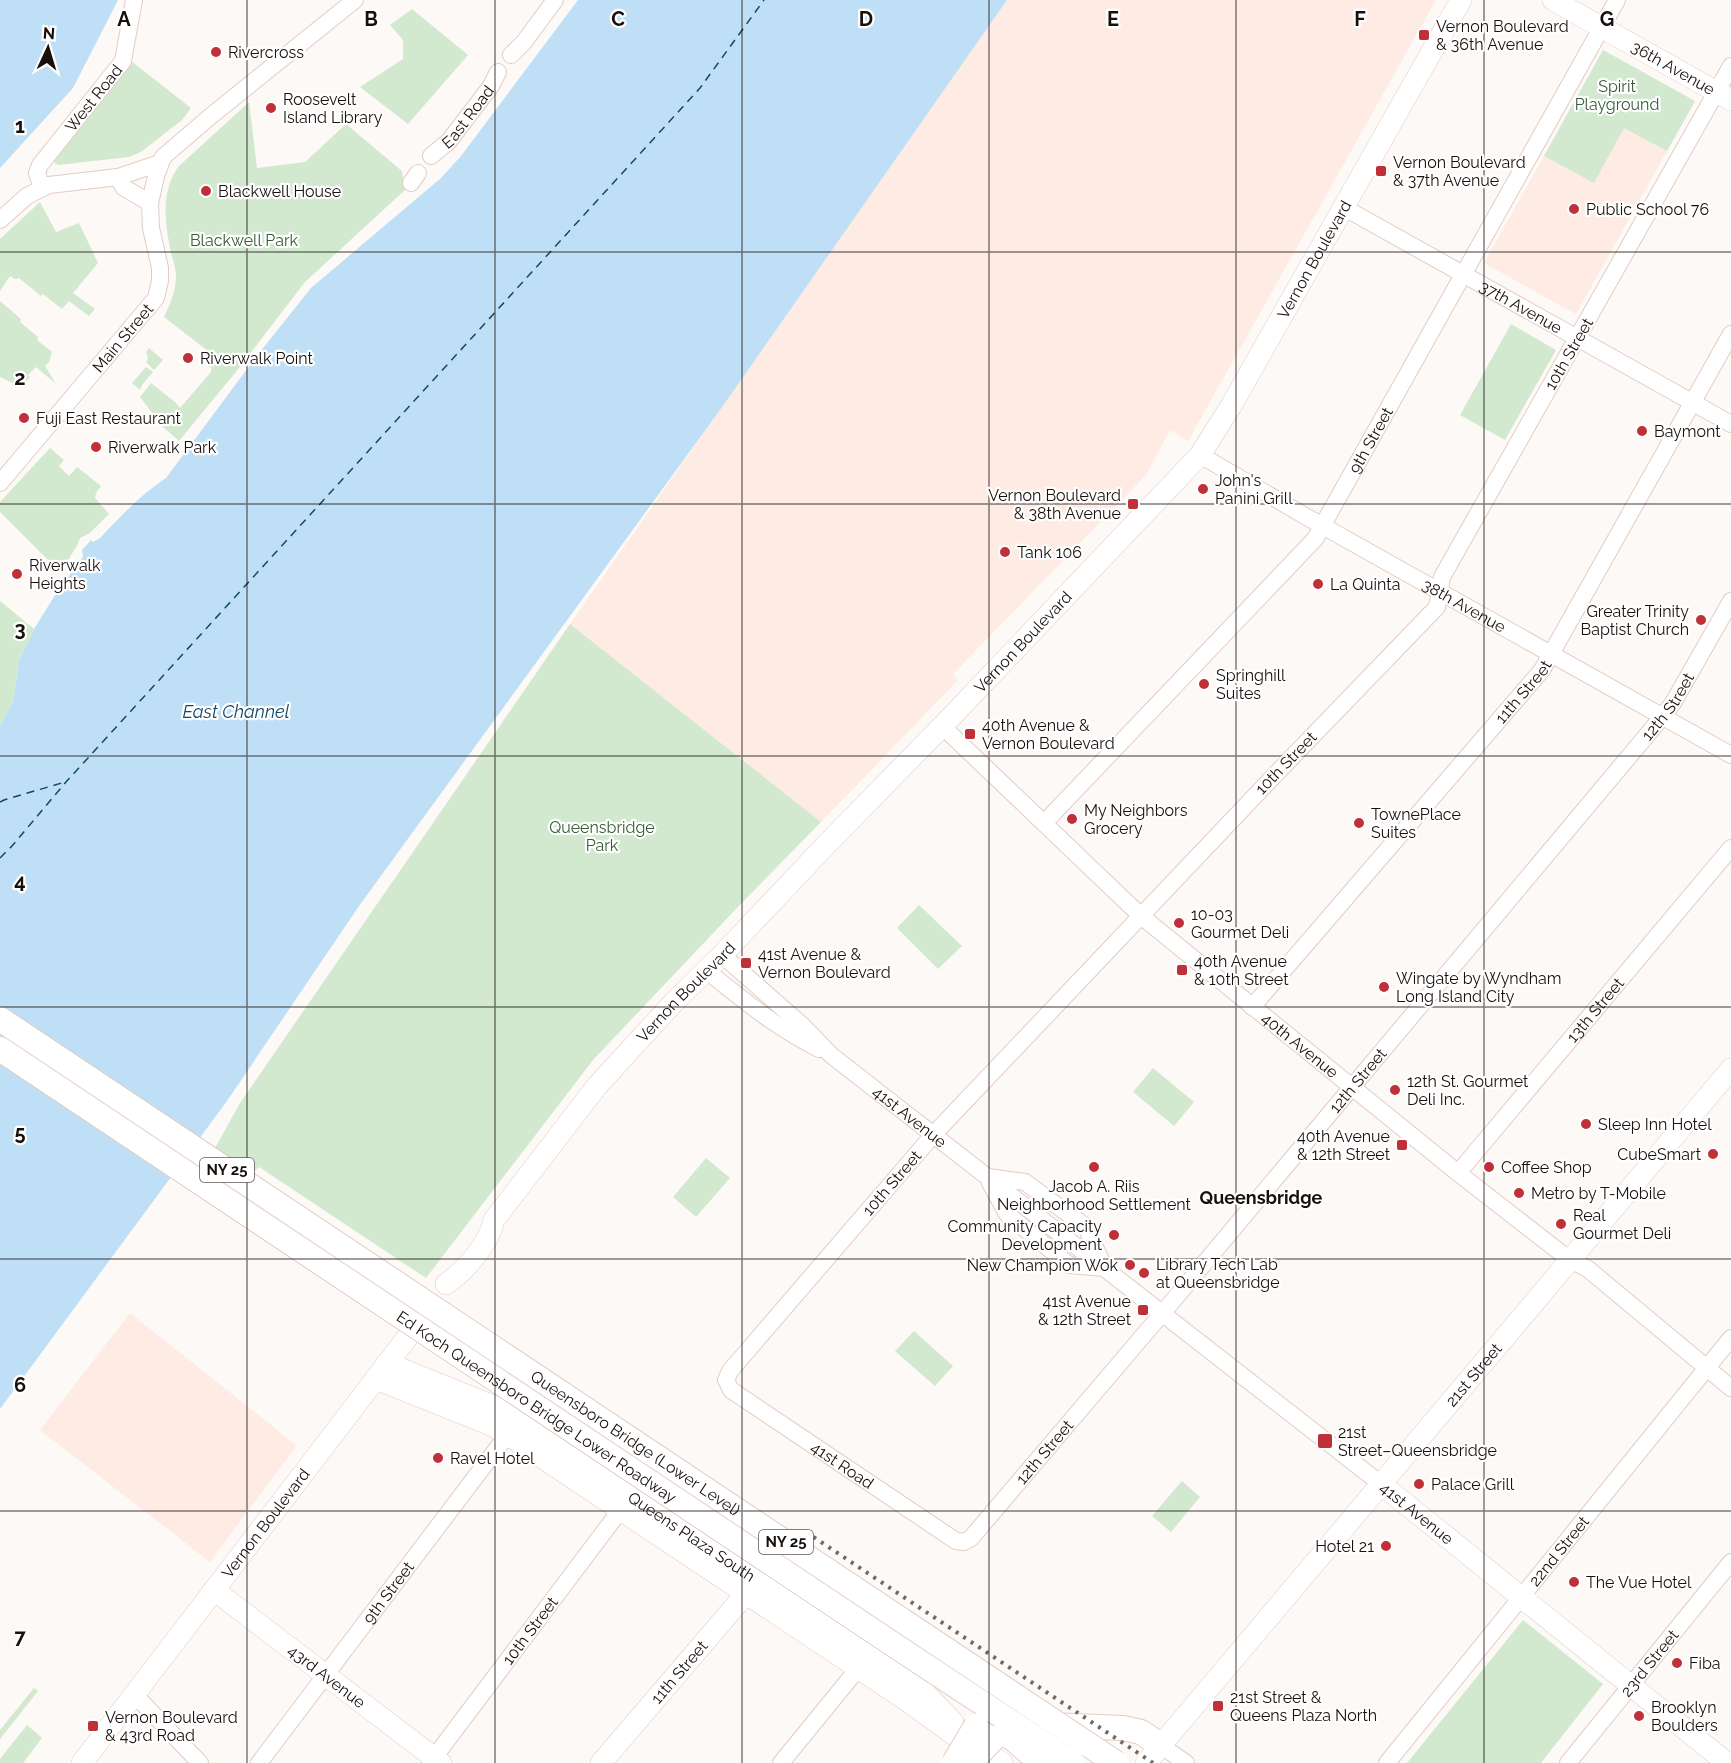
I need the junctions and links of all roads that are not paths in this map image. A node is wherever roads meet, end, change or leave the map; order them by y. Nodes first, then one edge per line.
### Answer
1 (134, 0) edge
2 (355, 0) edge
3 (555, 0) edge
4 (1461, 0) edge
5 (1553, 0) edge
6 (1617, 0) edge
7 (1602, 27) junction
8 (511, 55) dead end
9 (1731, 66) edge
10 (498, 72) dead end
11 (1724, 96) edge
12 (431, 156) dead end
13 (160, 163) junction
14 (118, 177) junction
15 (42, 188) junction
16 (150, 203) junction
17 (1343, 207) junction
18 (0, 220) edge
19 (1464, 274) junction
20 (1731, 334) edge
21 (1578, 338) junction
22 (1692, 403) junction
23 (1731, 424) edge
24 (1200, 455) junction
25 (0, 483) edge
26 (1322, 526) junction
27 (1440, 591) junction
28 (1731, 601) edge
29 (1551, 654) junction
30 (1663, 716) junction
31 (942, 726) junction
32 (1731, 754) edge
33 (1044, 823) junction
34 (1731, 848) edge
35 (1142, 916) junction
36 (722, 956) junction
37 (707, 971) junction
38 (1252, 1007) junction
39 (0, 1018) edge
40 (0, 1026) edge
41 (0, 1042) edge
42 (0, 1048) edge
43 (831, 1054) junction
44 (1731, 1069) edge
45 (1352, 1087) junction
46 (933, 1135) junction
47 (1458, 1173) junction
48 (1570, 1260) junction
49 (1162, 1313) junction
50 (452, 1325) junction
51 (1731, 1338) edge
52 (1706, 1368) junction
53 (382, 1371) junction
54 (726, 1380) joint
55 (1731, 1389) edge
56 (513, 1428) junction
57 (1381, 1484) junction
58 (626, 1503) junction
59 (964, 1542) joint
60 (1731, 1562) edge
61 (751, 1587) junction
62 (214, 1590) junction
63 (1522, 1597) junction
64 (946, 1658) junction
65 (864, 1661) junction
66 (325, 1676) junction
67 (1631, 1685) junction
68 (134, 1695) junction
69 (979, 1743) edge
70 (1153, 1754) edge
71 (435, 1761) edge
72 (82, 1763) edge
73 (200, 1763) edge
74 (258, 1763) edge
75 (602, 1763) edge
76 (781, 1763) edge
77 (954, 1763) edge
78 (961, 1763) edge
79 (1002, 1763) edge
80 (1041, 1763) edge
81 (1073, 1763) edge
82 (1081, 1763) edge
83 (1103, 1763) edge
84 (1116, 1763) edge
85 (1186, 1763) edge
86 (1387, 1763) edge
87 (1568, 1763) edge
88 (1727, 1763) edge

1 - 15 street, West Road
2 - 13 street, Main Street
3 - 8 street
4 - 17 main road, Vernon Boulevard
5 - 7 main road, 36th Avenue
6 - 7 street, 9th Street
7 - 11 main road, 36th Avenue
7 - 19 street, 9th Street
9 - 11 street, 10th Street
10 - 12 street, East Road
11 - 21 street, 10th Street
13 - 14 street, Main Street
13 - 16 street, Main Street
14 - 15 street
14 - 16 street
15 - 18 street
16 - 25 street, Main Street
17 - 19 street, 37th Avenue
17 - 24 main road, Vernon Boulevard
19 - 21 street, 37th Avenue
19 - 26 street, 9th Street
20 - 22 street, 11th Street
21 - 22 street, 37th Avenue
21 - 27 street, 10th Street
22 - 23 street, 37th Avenue
22 - 29 street, 11th Street
24 - 26 street, 38th Avenue
24 - 31 main road, Vernon Boulevard
26 - 27 street, 38th Avenue
26 - 33 street, 9th Street
27 - 29 street, 38th Avenue
27 - 35 street, 10th Street
28 - 30 street, 12th Street
29 - 30 street, 38th Avenue
29 - 38 street, 11th Street
30 - 32 street, 38th Avenue
30 - 45 street, 12th Street
31 - 33 street, 40th Avenue
31 - 36 main road, Vernon Boulevard
33 - 35 street, 40th Avenue
34 - 47 street, 13th Street
35 - 38 street, 40th Avenue
35 - 46 street, 10th Street
36 - 37 main road, Vernon Boulevard
36 - 43 street, 41st Avenue
37 - 43 street, 41st Avenue
37 - 53 main road, Vernon Boulevard
38 - 45 street, 40th Avenue
39 - 50 highway, NY 25, bridge
40 - 50 highway
41 - 80 highway, bridge
42 - 81 highway, Ed Koch Queensboro Bridge Lower Roadway / NY 25, bridge
43 - 46 street, 41st Avenue
44 - 48 main road, 21st Street
45 - 47 street, 40th Avenue
45 - 49 street, 12th Street
46 - 49 street, 41st Avenue
46 - 54 street, 10th Street
47 - 48 street, 40th Avenue
48 - 52 street, 40th Avenue
48 - 57 main road, 21st Street
49 - 57 street, 41st Avenue
49 - 59 street, 12th Street
50 - 64 highway
50 - 84 highway, Queensboro Bridge (Lower Level) / NY 25, bridge
51 - 52 street, 22nd Street
52 - 55 street, 40th Avenue
52 - 63 street, 22nd Street
53 - 56 main road, Queens Plaza South
53 - 62 main road, Vernon Boulevard
54 - 59 street, 41st Road
56 - 58 main road, Queens Plaza South
56 - 66 street, 9th Street
57 - 63 main road, 41st Avenue
57 - 70 main road, 21st Street
58 - 61 main road, Queens Plaza South
58 - 71 street, 10th Street
60 - 67 street, 23rd Street
61 - 65 main road, Queens Plaza South
61 - 69 highway
61 - 75 main road, 11th Street
62 - 66 main road, 43rd Avenue
62 - 68 main road, Vernon Boulevard
63 - 67 main road, 41st Avenue
63 - 86 street, 22nd Street
64 - 82 highway
64 - 83 highway
65 - 69 main road, Queens Plaza South
65 - 76 street
66 - 71 main road, 43rd Avenue
66 - 74 street, 9th Street
67 - 87 street, 23rd Street
67 - 88 main road, 41st Avenue
68 - 72 main road, Vernon Boulevard
68 - 73 street
69 - 70 highway
69 - 77 highway, bridge
69 - 78 street
69 - 79 main road, Queens Plaza South
70 - 85 street

